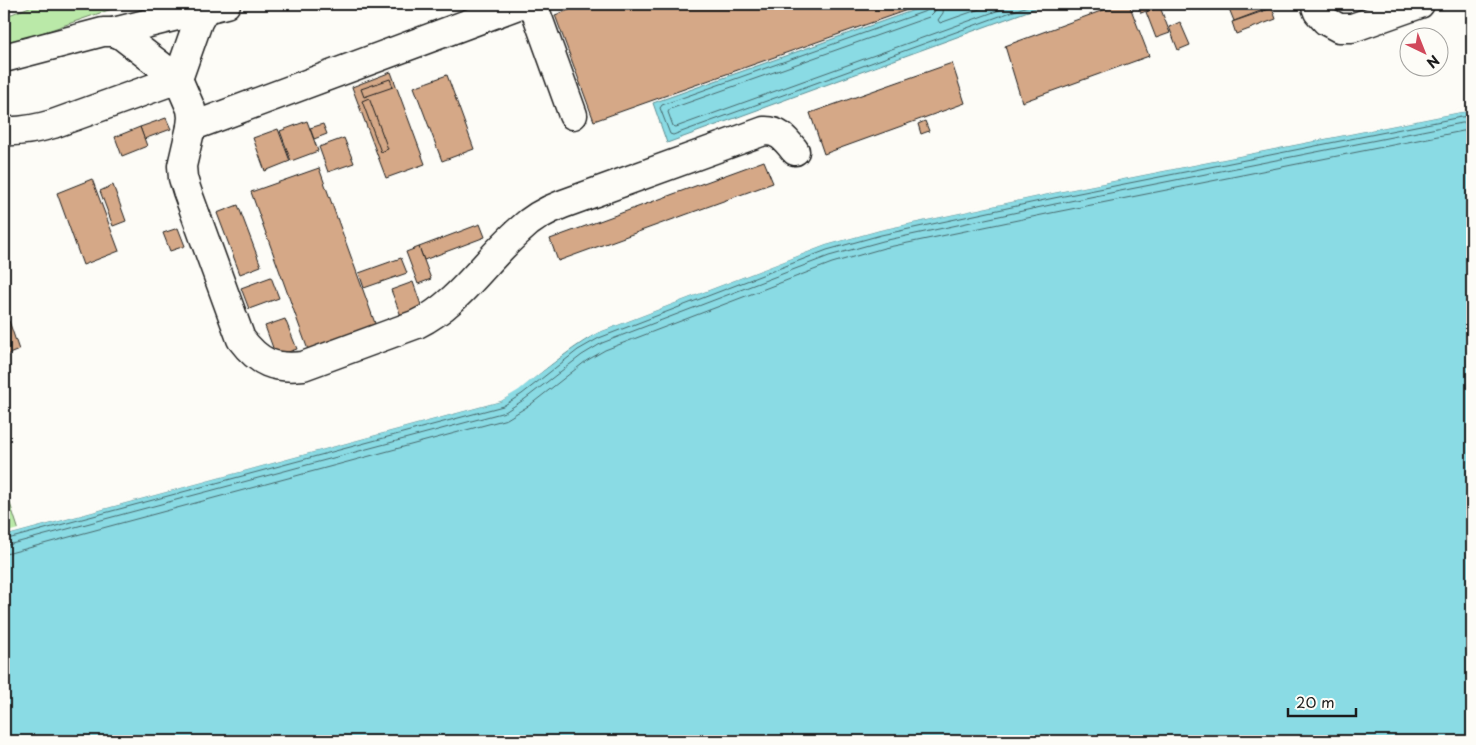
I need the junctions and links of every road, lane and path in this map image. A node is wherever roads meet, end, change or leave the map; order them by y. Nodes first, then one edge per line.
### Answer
1 (521, 4) edge
2 (533, 4) edge
3 (1315, 4) edge
4 (1420, 4) edge
5 (213, 6) edge
6 (113, 32) junction
7 (4, 58) edge
8 (178, 79) junction
9 (573, 114) dead end
10 (191, 127) junction
11 (4, 132) edge
12 (795, 151) dead end

1 - 10 lane
2 - 9 lane
3 - 4 lane
5 - 6 lane
5 - 8 lane
6 - 7 lane
6 - 8 lane
8 - 10 lane
8 - 11 lane
10 - 12 lane

